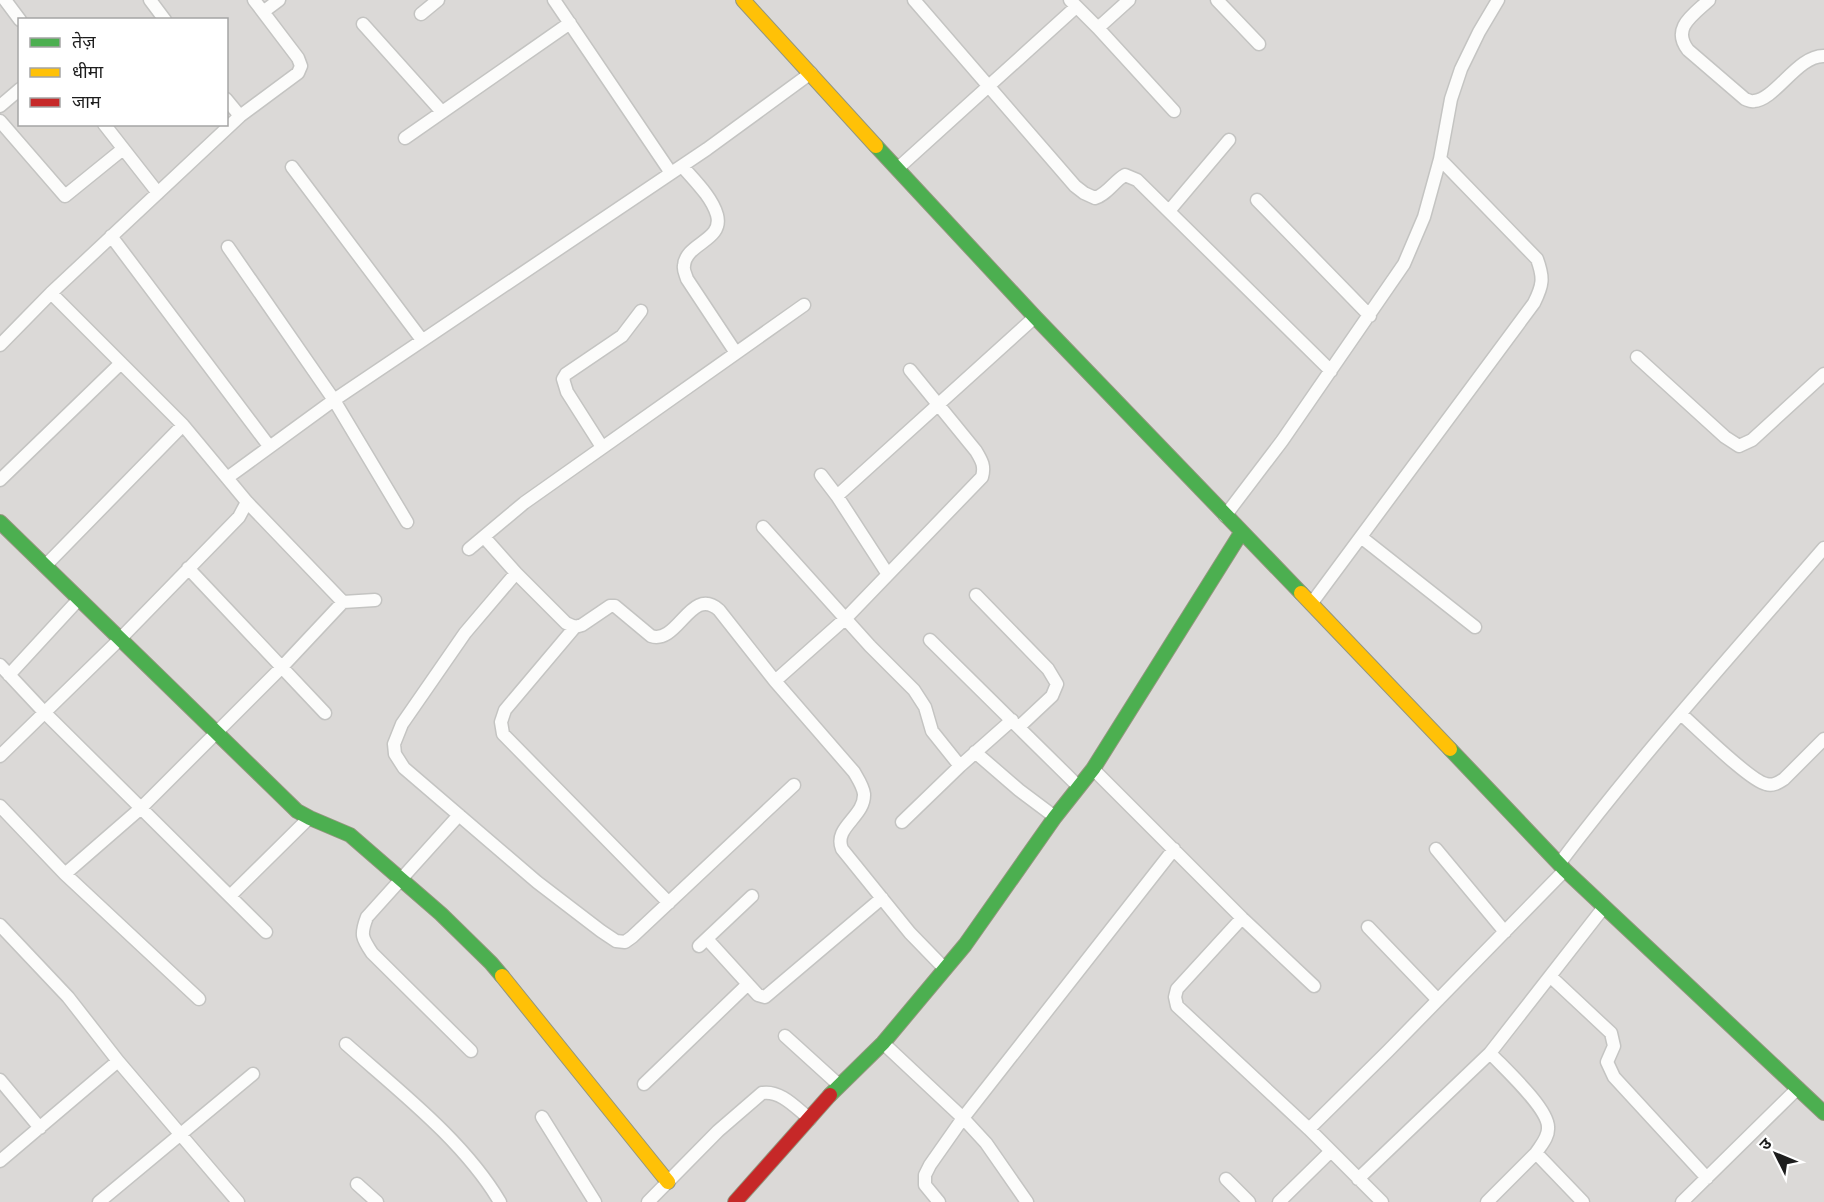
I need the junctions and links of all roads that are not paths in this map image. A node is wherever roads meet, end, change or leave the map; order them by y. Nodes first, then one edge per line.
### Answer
1 (5, 0) edge
2 (150, 0) edge
3 (254, 0) edge
4 (279, 0) edge
5 (438, 0) edge
6 (554, 0) edge
7 (743, 0) edge
8 (914, 0) edge
9 (1129, 0) edge
10 (1218, 0) edge
11 (1498, 0) edge
12 (1709, 0) edge
13 (1073, 4) edge
14 (264, 12) junction
15 (421, 14) dead end
16 (18, 18) edge
17 (164, 18) edge
18 (570, 23) junction
19 (363, 24) dead end
20 (1098, 28) junction
21 (1259, 44) dead end
22 (1824, 56) edge
23 (811, 73) junction
24 (987, 86) junction
25 (18, 90) edge
26 (228, 101) edge
27 (0, 106) edge
28 (1174, 111) dead end
29 (442, 112) junction
30 (240, 116) junction
31 (0, 121) edge
32 (106, 126) edge
33 (405, 138) dead end
34 (1228, 140) dead end
35 (123, 149) junction
36 (1440, 159) junction
37 (682, 166) junction
38 (292, 167) dead end
39 (897, 170) junction
40 (671, 173) junction
41 (158, 193) junction
42 (1257, 200) dead end
43 (1169, 211) junction
44 (111, 236) junction
45 (228, 247) dead end
46 (51, 293) junction
47 (804, 305) dead end
48 (641, 311) dead end
49 (1370, 316) junction
50 (1035, 317) junction
51 (422, 340) junction
52 (0, 345) edge
53 (736, 353) junction
54 (1636, 357) dead end
55 (121, 363) junction
56 (910, 370) dead end
57 (1331, 371) junction
58 (1824, 374) edge
59 (334, 400) junction
60 (939, 406) junction
61 (183, 425) junction
62 (269, 446) junction
63 (602, 447) junction
64 (821, 475) dead end
65 (227, 478) junction
66 (0, 480) edge
67 (837, 496) junction
68 (248, 502) junction
69 (1225, 516) junction
70 (0, 522) edge
71 (407, 522) dead end
72 (763, 527) dead end
73 (1241, 533) junction
74 (484, 537) junction
75 (1361, 537) junction
76 (1824, 548) edge
77 (469, 549) dead end
78 (45, 566) junction
79 (188, 568) junction
80 (516, 573) junction
81 (887, 573) junction
82 (976, 595) dead end
83 (79, 599) junction
84 (375, 600) dead end
85 (343, 602) junction
86 (1311, 604) junction
87 (846, 618) junction
88 (575, 627) junction
89 (1475, 627) dead end
90 (120, 639) junction
91 (930, 640) dead end
92 (0, 665) edge
93 (282, 667) junction
94 (9, 675) junction
95 (775, 681) junction
96 (44, 712) junction
97 (325, 713) dead end
98 (1682, 714) junction
99 (1015, 724) junction
100 (217, 733) junction
101 (1824, 739) edge
102 (975, 752) junction
103 (0, 756) edge
104 (960, 766) junction
105 (1093, 769) junction
106 (794, 785) dead end
107 (1079, 787) junction
108 (0, 806) edge
109 (141, 808) junction
110 (459, 815) junction
111 (1055, 817) junction
112 (308, 819) junction
113 (902, 822) dead end
114 (1174, 849) junction
115 (1436, 849) dead end
116 (1562, 867) junction
117 (65, 874) junction
118 (400, 878) junction
119 (230, 896) junction
120 (752, 896) dead end
121 (882, 898) junction
122 (669, 903) junction
123 (1604, 907) junction
124 (1242, 918) junction
125 (1368, 927) dead end
126 (2, 931) edge
127 (266, 932) dead end
128 (1505, 932) junction
129 (945, 969) junction
130 (1550, 976) junction
131 (748, 984) junction
132 (1314, 986) dead end
133 (199, 999) dead end
134 (1438, 1000) junction
135 (785, 1036) dead end
136 (883, 1043) junction
137 (346, 1044) dead end
138 (471, 1050) dead end
139 (1490, 1053) junction
140 (118, 1061) junction
141 (253, 1074) dead end
142 (0, 1080) edge
143 (644, 1084) dead end
144 (839, 1085) junction
145 (1798, 1088) junction
146 (1824, 1113) edge
147 (542, 1117) dead end
148 (963, 1118) junction
149 (810, 1119) junction
150 (40, 1128) junction
151 (1309, 1129) junction
152 (180, 1133) junction
153 (1331, 1151) junction
154 (1536, 1153) junction
155 (0, 1161) edge
156 (1707, 1178) junction
157 (1226, 1179) dead end
158 (1358, 1179) junction
159 (668, 1182) junction
160 (357, 1184) dead end
161 (99, 1202) edge
162 (238, 1202) edge
163 (377, 1202) edge
164 (500, 1202) edge
165 (594, 1202) edge
166 (648, 1202) edge
167 (735, 1202) edge
168 (939, 1202) edge
169 (1027, 1202) edge
170 (1249, 1202) edge
171 (1279, 1202) edge
172 (1382, 1202) edge
173 (1487, 1202) edge
174 (1583, 1202) edge
175 (1682, 1202) edge

1 - 16 street
2 - 17 street
3 - 14 street
4 - 14 street
5 - 15 street
6 - 18 street
7 - 23 street
8 - 24 street
9 - 20 street
10 - 21 street
11 - 36 street
12 - 22 street
13 - 20 street
13 - 24 street
14 - 30 street
18 - 29 street
18 - 40 street
19 - 29 street
20 - 28 street
23 - 37 street
23 - 39 street
24 - 39 street
24 - 43 street
25 - 27 street
26 - 30 street
29 - 33 street
30 - 41 street
31 - 35 street
32 - 35 street
34 - 43 street
35 - 41 street
36 - 49 street
36 - 75 street
37 - 40 street
37 - 53 street
38 - 51 street
39 - 50 street
40 - 51 street
41 - 44 street
42 - 49 street
43 - 57 street
44 - 46 street
44 - 62 street
45 - 59 street
46 - 52 street
46 - 55 street
47 - 53 street
48 - 63 street
49 - 57 street
50 - 60 street
50 - 69 street
51 - 59 street
53 - 63 street
54 - 58 street
55 - 61 street
55 - 66 street
56 - 60 street
57 - 69 street
59 - 62 street
59 - 71 street
60 - 67 street
60 - 81 street
61 - 65 street
61 - 78 street
62 - 65 street
63 - 74 street
64 - 67 street
65 - 68 street
67 - 81 street
68 - 79 street
68 - 85 street
69 - 73 street
70 - 78 street
72 - 87 street
73 - 86 street
73 - 105 street
74 - 77 street
74 - 80 street
75 - 86 street
75 - 89 street
76 - 98 street
78 - 83 street
79 - 90 street
79 - 93 street
80 - 88 street
80 - 110 street
81 - 87 street
82 - 99 street
83 - 90 street
83 - 94 street
84 - 85 street
85 - 93 street
86 - 116 street
87 - 95 street
87 - 104 street
88 - 95 street
88 - 122 street
90 - 96 street
90 - 100 street
91 - 99 street
92 - 94 street
93 - 97 street
93 - 100 street
94 - 96 street
95 - 121 street
96 - 103 street
96 - 109 street
98 - 101 street
98 - 116 street
99 - 102 street
99 - 107 street
100 - 109 street
100 - 112 street
102 - 104 street
102 - 111 street
104 - 113 street
105 - 107 street
105 - 114 street
106 - 122 street
107 - 111 street
108 - 117 street
109 - 117 street
109 - 119 street
110 - 118 street
110 - 122 street
111 - 129 street
112 - 118 street
112 - 119 street
114 - 124 street
114 - 148 street
115 - 128 street
116 - 123 street
116 - 128 street
117 - 133 street
118 - 138 street
118 - 159 street
119 - 127 street
120 - 131 street
121 - 129 street
121 - 131 street
123 - 130 street
123 - 145 street
124 - 132 street
124 - 151 street
125 - 134 street
126 - 140 street
128 - 134 street
129 - 136 street
130 - 139 street
130 - 156 street
131 - 143 street
134 - 151 street
135 - 144 street
136 - 144 street
136 - 148 street
137 - 164 street
139 - 154 street
139 - 158 street
140 - 150 street
140 - 152 street
141 - 152 street
142 - 150 street
144 - 149 street
145 - 146 street
145 - 156 street
147 - 165 street
148 - 168 street
148 - 169 street
149 - 159 street
149 - 167 street
150 - 155 street
151 - 153 street
152 - 161 street
152 - 162 street
153 - 158 street
153 - 171 street
154 - 173 street
154 - 174 street
156 - 175 street
157 - 170 street
158 - 172 street
159 - 166 street
160 - 163 street

